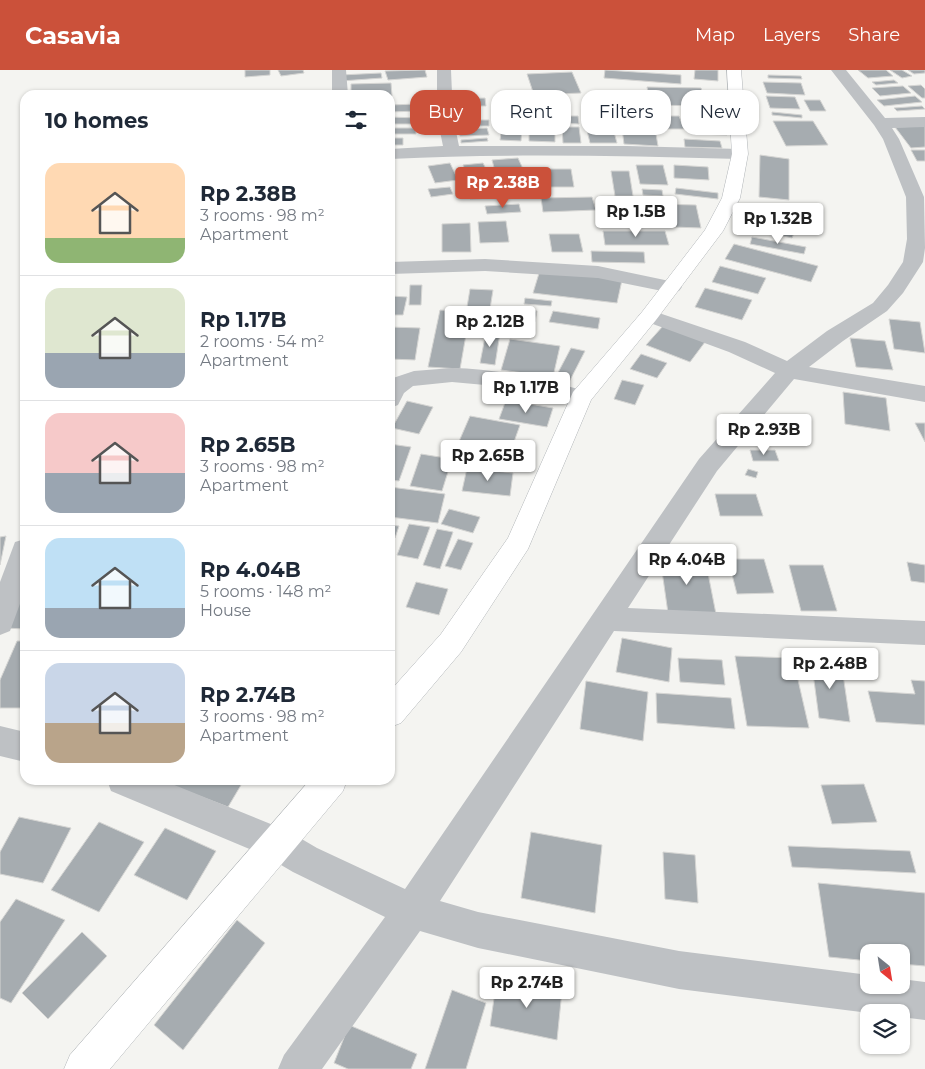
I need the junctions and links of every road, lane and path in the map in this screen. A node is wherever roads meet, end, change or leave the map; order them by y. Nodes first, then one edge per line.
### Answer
1 (339, 70) edge
2 (444, 70) edge
3 (734, 70) edge
4 (838, 70) edge
5 (340, 90) edge
6 (925, 122) edge
7 (881, 123) junction
8 (452, 150) junction
9 (395, 154) edge
10 (740, 154) junction
11 (915, 174) edge
12 (395, 268) edge
13 (672, 286) junction
14 (649, 316) junction
15 (780, 367) junction
16 (395, 389) edge
17 (925, 394) edge
18 (581, 397) junction
19 (20, 564) edge
20 (606, 619) junction
21 (0, 623) edge
22 (925, 633) edge
23 (395, 707) edge
24 (0, 741) edge
25 (20, 746) edge
26 (136, 785) edge
27 (328, 785) edge
28 (290, 852) junction
29 (401, 905) junction
30 (925, 1001) edge
31 (84, 1069) edge
32 (298, 1069) edge

1 - 5 street
2 - 8 street
3 - 10 main road
4 - 7 street
6 - 7 street
7 - 11 street
8 - 9 street
8 - 10 street
10 - 13 main road
11 - 15 street
12 - 13 street
13 - 14 main road
14 - 15 street
14 - 18 main road
15 - 17 street
15 - 20 street
16 - 18 street
18 - 23 main road
19 - 21 street
20 - 22 street
20 - 29 street
24 - 25 street
26 - 28 street
27 - 28 main road
28 - 29 street
28 - 31 main road
29 - 30 street
29 - 32 street

